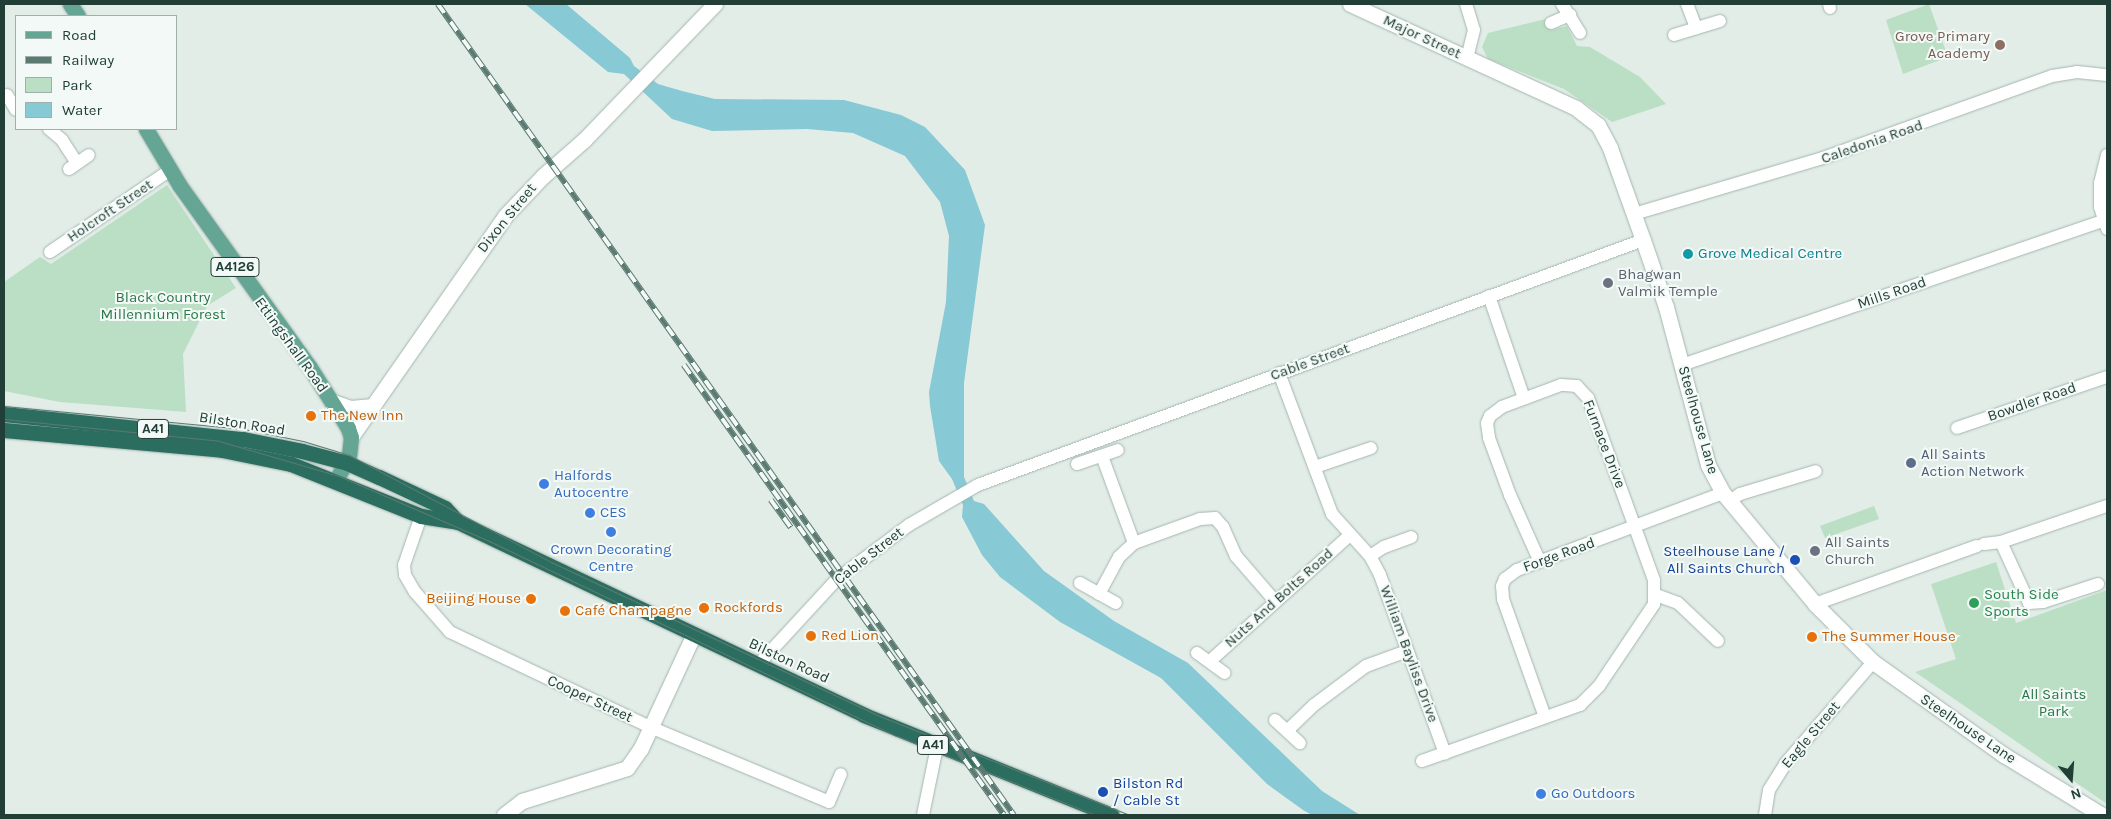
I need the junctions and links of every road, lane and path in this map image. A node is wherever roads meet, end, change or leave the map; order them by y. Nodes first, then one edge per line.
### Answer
1 (70, 4) edge
2 (715, 4) edge
3 (1350, 4) edge
4 (1466, 4) edge
5 (1562, 4) edge
6 (1688, 4) edge
7 (77, 15) edge
8 (1570, 15) junction
9 (1720, 21) dead end
10 (1551, 23) dead end
11 (1696, 28) junction
12 (1580, 33) dead end
13 (1674, 35) dead end
14 (1467, 58) junction
15 (2107, 75) edge
16 (9, 93) edge
17 (15, 108) edge
18 (50, 130) edge
19 (147, 130) edge
20 (89, 155) dead end
21 (2107, 155) edge
22 (170, 170) junction
23 (1634, 214) junction
24 (2105, 225) edge
25 (1643, 240) junction
26 (50, 252) dead end
27 (1489, 296) junction
28 (1682, 365) junction
29 (1279, 373) junction
30 (2107, 377) edge
31 (1524, 398) junction
32 (331, 400) junction
33 (376, 405) junction
34 (4, 414) edge
35 (1957, 428) dead end
36 (4, 430) edge
37 (351, 437) junction
38 (1372, 448) dead end
39 (1118, 450) dead end
40 (1102, 456) junction
41 (347, 463) junction
42 (1077, 464) dead end
43 (1315, 466) junction
44 (1816, 471) dead end
45 (336, 481) junction
46 (1726, 497) junction
47 (2107, 506) edge
48 (421, 516) junction
49 (458, 522) junction
50 (1635, 527) junction
51 (1349, 536) junction
52 (1411, 537) dead end
53 (2002, 542) junction
54 (1134, 544) junction
55 (1370, 556) junction
56 (1540, 562) junction
57 (1080, 583) dead end
58 (2098, 584) dead end
59 (1099, 594) junction
60 (1656, 595) junction
61 (1275, 602) junction
62 (1116, 603) dead end
63 (1815, 604) junction
64 (693, 636) junction
65 (1718, 641) dead end
66 (1407, 651) junction
67 (1197, 652) dead end
68 (1210, 661) junction
69 (1873, 662) junction
70 (758, 665) junction
71 (1225, 673) dead end
72 (1545, 717) junction
73 (1275, 720) dead end
74 (650, 727) junction
75 (1287, 731) junction
76 (1300, 743) dead end
77 (937, 747) junction
78 (1445, 754) junction
79 (1422, 762) dead end
80 (841, 774) dead end
81 (504, 815) edge
82 (924, 815) edge
83 (1112, 815) edge
84 (1765, 815) edge
85 (2102, 815) edge

1 - 7 main road
2 - 33 street, Dixon Street
3 - 14 street, Major Street
4 - 14 street
5 - 8 street
6 - 11 street
8 - 10 street
8 - 12 street
9 - 11 street
11 - 13 street
14 - 23 street, Steelhouse Lane
15 - 23 street, Caledonia Road
16 - 17 street
18 - 20 street
19 - 22 main road, Ettingshall Road / A4126
21 - 24 street
22 - 26 street, Holcroft Street
22 - 32 main road, Ettingshall Road / A4126
23 - 25 street, Steelhouse Lane
24 - 28 street, Mills Road
25 - 27 street, Cable Street
25 - 28 street, Steelhouse Lane
27 - 29 street, Cable Street
27 - 31 street
28 - 46 street, Steelhouse Lane
29 - 43 street, William Bayliss Drive
29 - 70 street, Cable Street
30 - 35 street, Bowdler Road
31 - 50 street, Furnace Drive
31 - 56 street, Furnace Drive
32 - 33 street
32 - 37 main road, Ettingshall Road / A4126
33 - 37 street, Dixon Street
34 - 41 highway, Bilston Road / A41
36 - 45 highway, Bilston Road / A41
37 - 41 main road
38 - 43 street
39 - 40 street
40 - 42 street
40 - 54 street
41 - 45 main road
41 - 49 highway, Bilston Road / A41
43 - 51 street, William Bayliss Drive
44 - 46 street, Forge Road
45 - 48 highway, Bilston Road / A41
46 - 50 street, Forge Road
46 - 63 street, Steelhouse Lane
47 - 53 street
48 - 49 highway, Bilston Road / A41
48 - 74 street, Cooper Street
49 - 64 highway, Bilston Road / A41
50 - 56 street, Forge Road
50 - 60 street
51 - 55 street, William Bayliss Drive
51 - 61 street, Nuts And Bolts Road
52 - 55 street
53 - 58 street
53 - 63 street
54 - 59 street
54 - 61 street
55 - 66 street, William Bayliss Drive
56 - 72 street, Forge Road
57 - 59 street
59 - 62 street
60 - 65 street
60 - 72 street
61 - 68 street, Nuts And Bolts Road
63 - 69 street, Steelhouse Lane
64 - 70 highway, Bilston Road / A41
64 - 74 street
66 - 75 street
66 - 78 street, William Bayliss Drive
67 - 68 street, Nuts And Bolts Road
68 - 71 street, Nuts And Bolts Road
69 - 84 street, Eagle Street
69 - 85 street, Steelhouse Lane
70 - 77 highway, Bilston Road / A41
72 - 78 street
73 - 75 street
74 - 80 street, Cooper Street
74 - 81 street
75 - 76 street
77 - 82 street
77 - 83 highway, Bilston Road / A41
78 - 79 street

